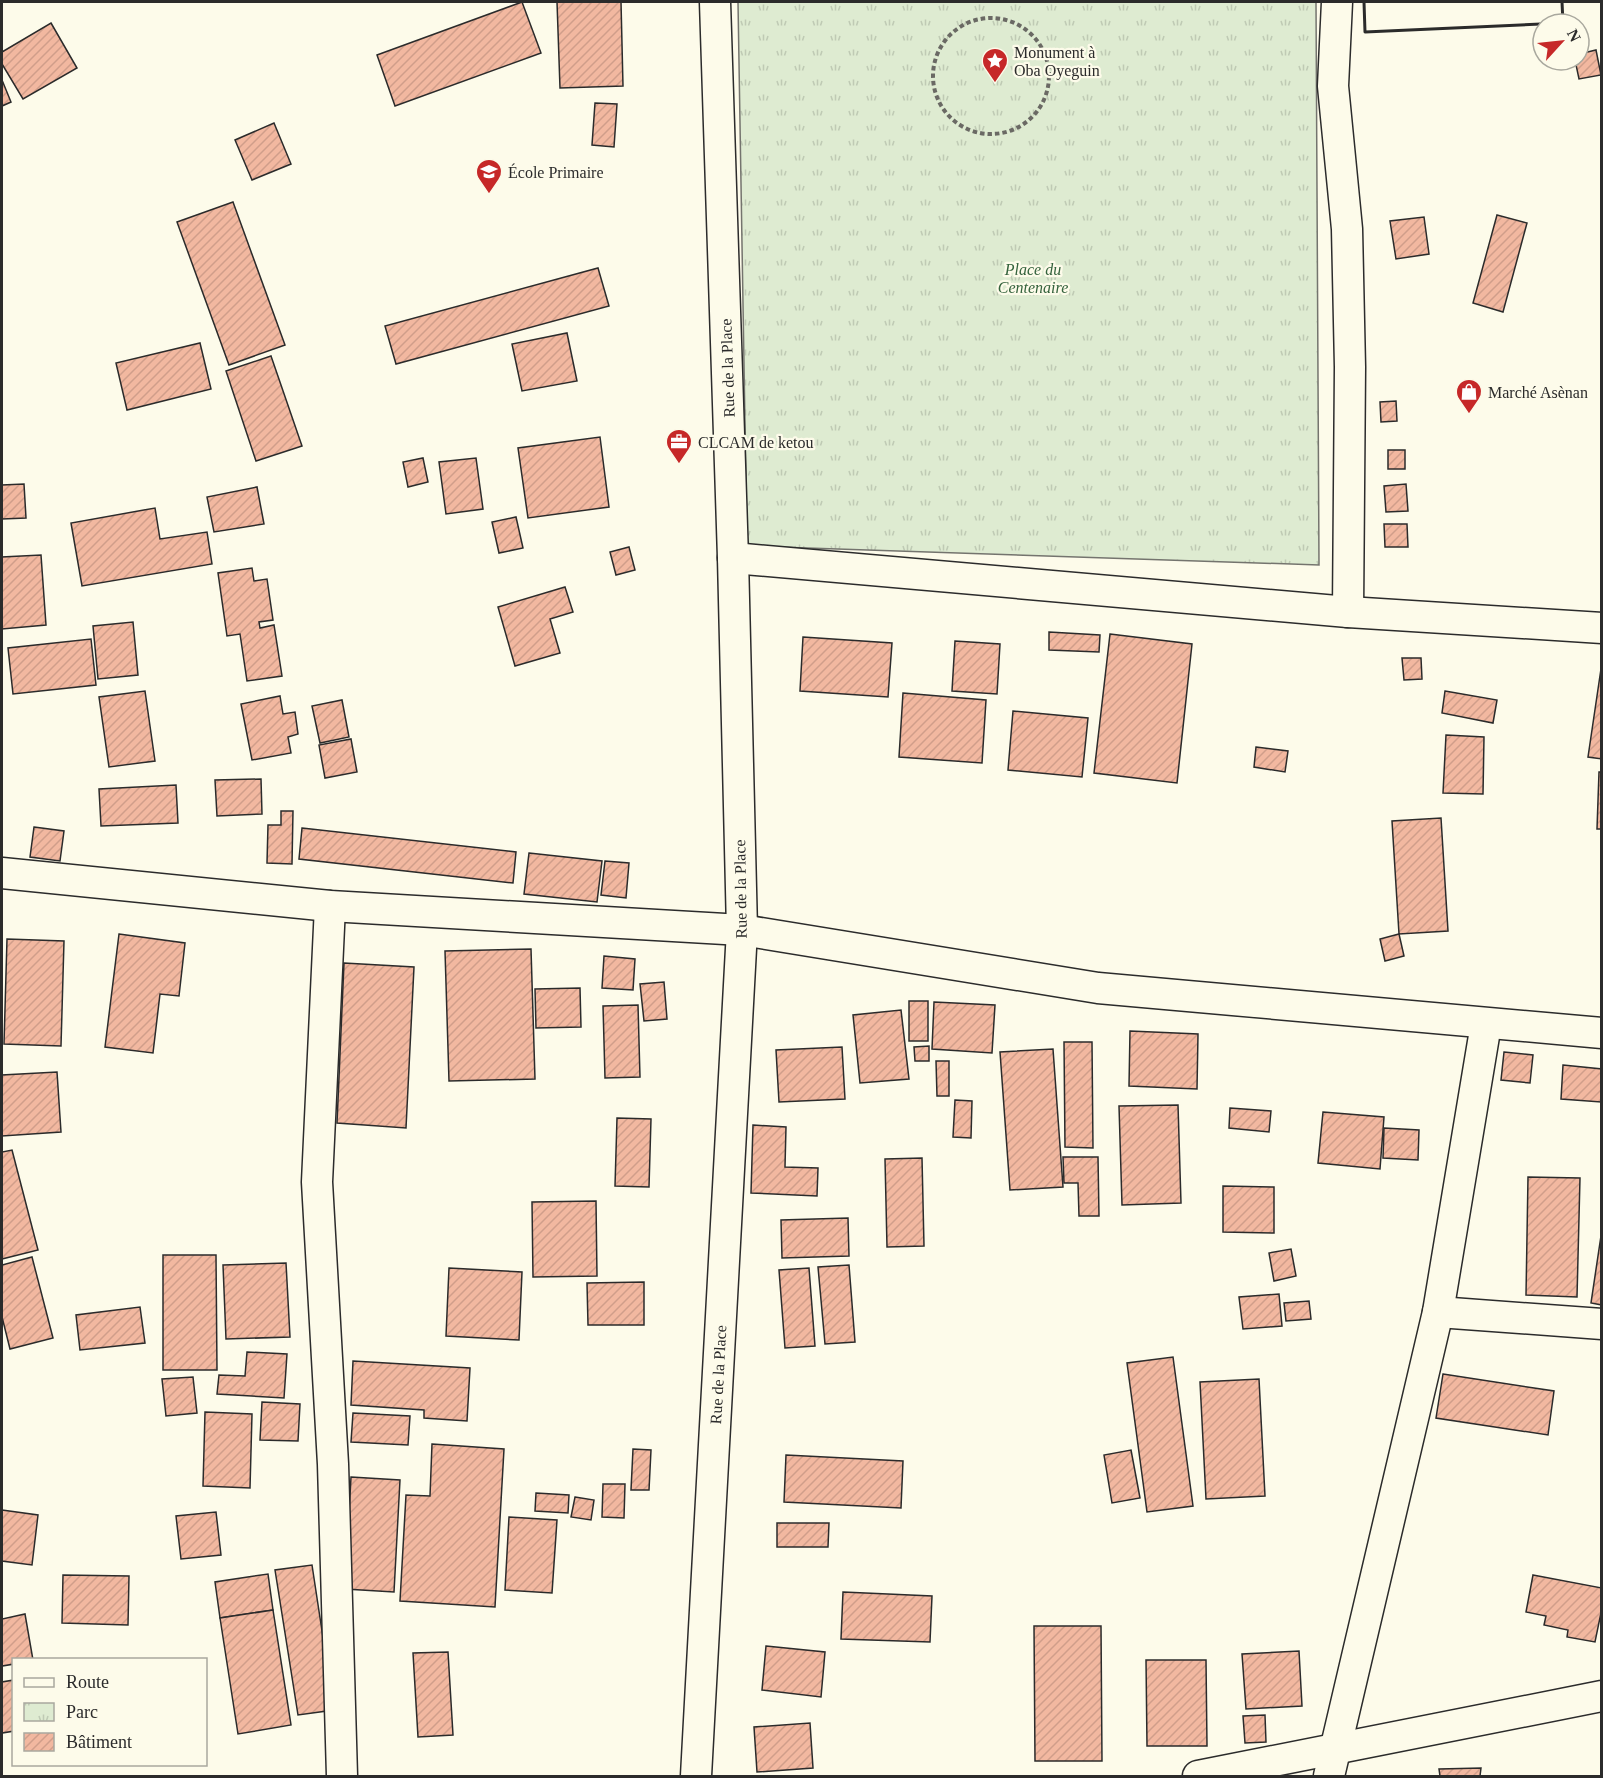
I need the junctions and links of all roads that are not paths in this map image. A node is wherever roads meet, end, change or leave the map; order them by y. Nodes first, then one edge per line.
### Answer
1 (715, 2) edge
2 (1337, 2) edge
3 (733, 558) junction
4 (1348, 612) junction
5 (1602, 628) edge
6 (2, 873) edge
7 (330, 906) junction
8 (742, 930) junction
9 (1486, 1024) junction
10 (1602, 1033) edge
11 (1438, 1312) junction
12 (1602, 1323) edge
13 (1602, 1696) edge
14 (1332, 1763) edge
15 (342, 1776) edge
16 (696, 1776) edge
17 (1198, 1776) edge

1 - 3 street, Rue de la Place
2 - 4 street
3 - 4 street
3 - 8 street, Rue de la Place
4 - 5 street
6 - 7 street
7 - 8 street
7 - 15 street
8 - 9 street
8 - 16 street, Rue de la Place
9 - 10 street
9 - 11 street
11 - 12 street
11 - 14 street
13 - 14 street
14 - 17 street

